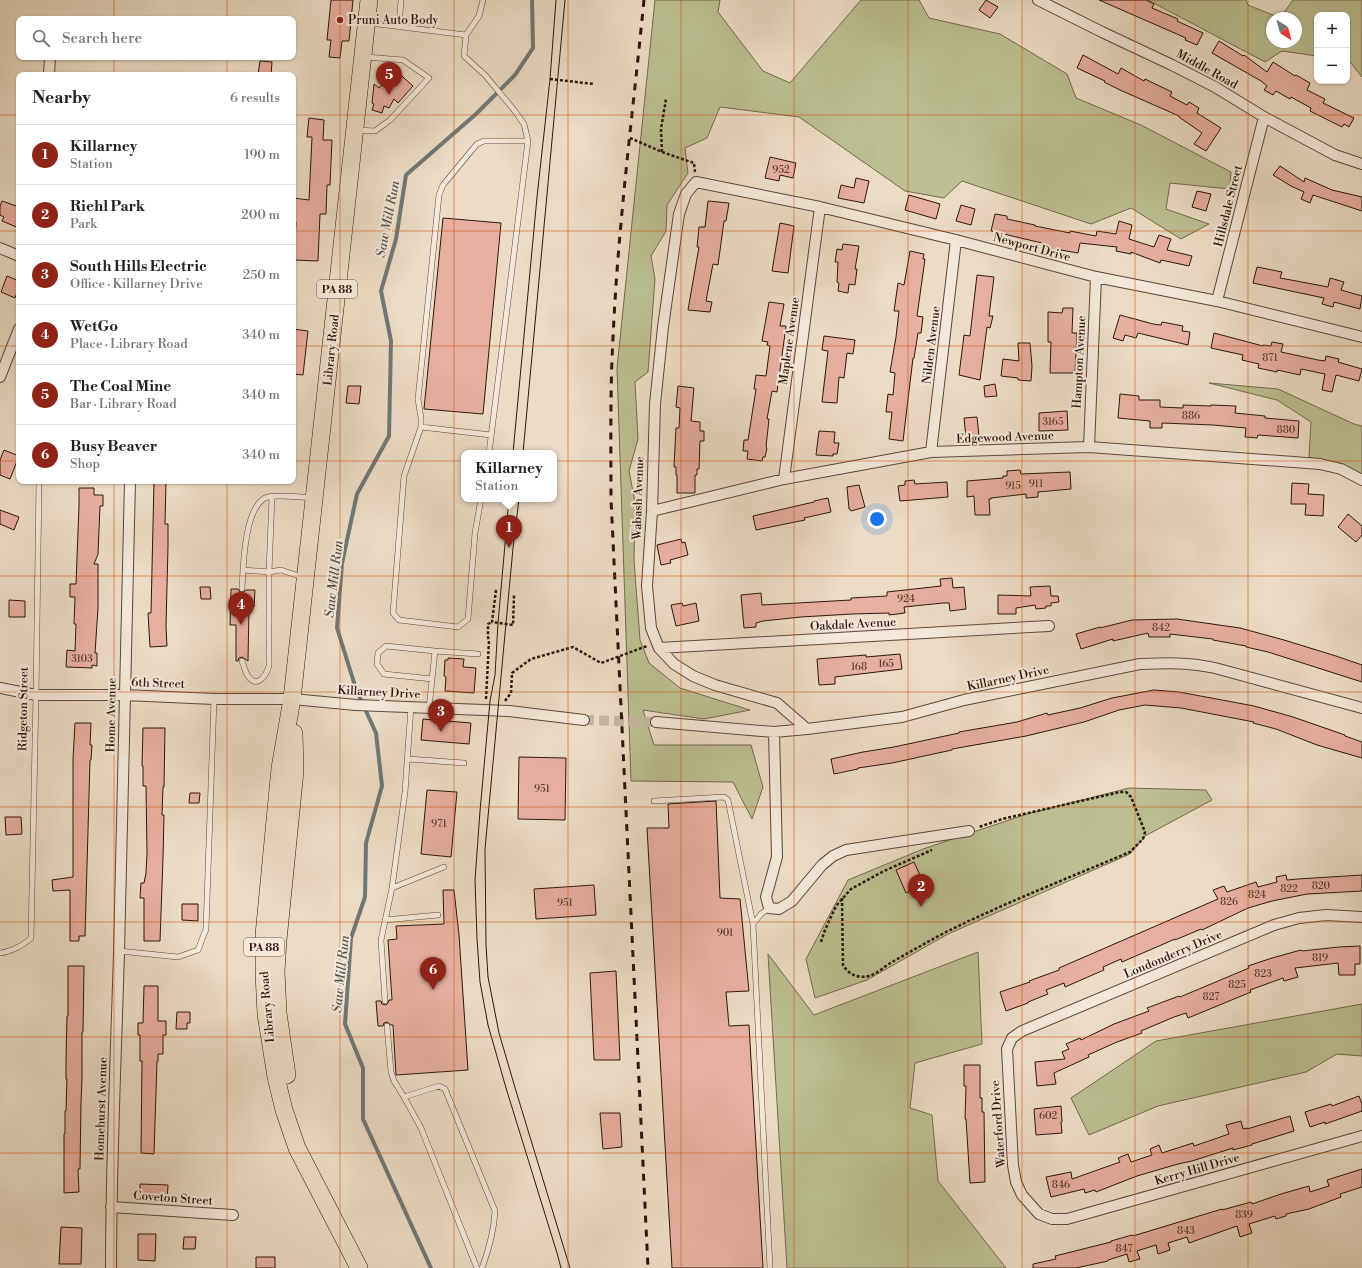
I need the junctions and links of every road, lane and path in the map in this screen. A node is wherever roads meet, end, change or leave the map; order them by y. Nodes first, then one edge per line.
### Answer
1 (369, 0) edge
2 (401, 0) edge
3 (483, 0) edge
4 (1038, 0) edge
5 (366, 23) junction
6 (399, 27) junction
7 (466, 35) junction
8 (363, 57) junction
9 (50, 60) edge
10 (49, 72) edge
11 (550, 79) dead end
12 (594, 84) dead end
13 (666, 100) dead end
14 (1264, 117) junction
15 (355, 130) junction
16 (630, 138) dead end
17 (528, 141) junction
18 (662, 152) junction
19 (1362, 164) edge
20 (696, 182) junction
21 (820, 207) junction
22 (956, 240) junction
23 (0, 248) edge
24 (16, 255) edge
25 (1096, 277) junction
26 (1217, 301) junction
27 (16, 337) edge
28 (1362, 337) edge
29 (0, 377) edge
30 (421, 427) junction
31 (491, 435) junction
32 (1088, 447) junction
33 (489, 450) edge
34 (931, 452) junction
35 (784, 478) junction
36 (1362, 479) edge
37 (39, 484) edge
38 (130, 484) edge
39 (272, 496) junction
40 (314, 498) junction
41 (480, 502) edge
42 (652, 511) junction
43 (243, 570) junction
44 (269, 572) junction
45 (305, 578) junction
46 (242, 590) dead end
47 (496, 590) dead end
48 (514, 595) dead end
49 (492, 622) junction
50 (1049, 626) dead end
51 (658, 645) junction
52 (434, 651) junction
53 (478, 654) dead end
54 (242, 661) dead end
55 (432, 679) junction
56 (0, 688) edge
57 (36, 695) junction
58 (124, 695) junction
59 (214, 698) junction
60 (292, 700) junction
61 (503, 704) dead end
62 (411, 707) junction
63 (429, 708) junction
64 (1362, 708) edge
65 (486, 710) junction
66 (584, 720) tunnel mouth
67 (656, 722) tunnel mouth
68 (806, 728) junction
69 (774, 732) junction
70 (408, 759) junction
71 (464, 763) dead end
72 (654, 801) dead end
73 (969, 831) joint
74 (932, 850) dead end
75 (444, 867) dead end
76 (392, 888) junction
77 (842, 898) junction
78 (769, 908) junction
79 (438, 915) dead end
80 (1362, 917) edge
81 (385, 920) junction
82 (753, 924) junction
83 (821, 942) dead end
84 (119, 951) junction
85 (0, 953) edge
86 (385, 1001) dead end
87 (387, 1026) dead end
88 (1007, 1049) joint
89 (404, 1097) junction
90 (1362, 1136) edge
91 (111, 1207) junction
92 (1039, 1214) joint
93 (232, 1215) dead end
94 (111, 1268) edge
95 (359, 1268) edge
96 (477, 1268) edge
97 (482, 1268) edge
98 (770, 1268) edge

1 - 5 main road, Library Road / PA 88
2 - 6 lane
3 - 7 lane
4 - 14 street, Middle Road
5 - 6 lane
5 - 8 main road, Library Road / PA 88
6 - 7 lane
7 - 17 lane
8 - 15 main road, Library Road / PA 88
8 - 15 lane
9 - 10 street
11 - 12 path
13 - 18 path
14 - 19 street, Middle Road
14 - 26 street, Hillsdale Street
15 - 40 main road, Library Road / PA 88
16 - 18 path
17 - 30 lane
17 - 31 lane
18 - 20 path
20 - 21 street, Newport Drive
20 - 42 street, Wabash Avenue
21 - 22 street, Newport Drive
21 - 35 street, Maplene Avenue
22 - 25 street, Newport Drive
22 - 34 street, Nilden Avenue
23 - 24 street
25 - 26 street, Newport Drive
25 - 32 street, Hampton Avenue
26 - 28 street, Newport Drive
27 - 29 street
30 - 31 lane
30 - 41 lane
31 - 33 lane
32 - 34 street, Edgewood Avenue
32 - 36 street, Edgewood Avenue
34 - 35 street, Edgewood Avenue
35 - 42 street, Edgewood Avenue
37 - 57 lane, Ridgeton Street
38 - 58 street, Home Avenue
39 - 40 lane
39 - 43 lane
39 - 44 lane
40 - 45 main road, Library Road / PA 88
42 - 51 street, Wabash Avenue
43 - 44 lane
43 - 46 lane
44 - 45 lane
44 - 54 lane
45 - 60 main road, Library Road / PA 88
47 - 49 path
48 - 49 path
49 - 65 path
50 - 51 street, Oakdale Avenue
51 - 61 path
51 - 68 street, Wabash Avenue
52 - 53 lane
52 - 55 lane
52 - 55 lane
55 - 63 lane
56 - 57 street, 6th Street
57 - 58 street, 6th Street
57 - 85 lane, Ridgeton Street
58 - 59 street, 6th Street
58 - 84 street, Home Avenue
59 - 60 street, 6th Street
59 - 84 lane
60 - 62 street, Killarney Drive
60 - 95 main road, Library Road / PA 88
62 - 63 street, Killarney Drive
62 - 70 lane
63 - 65 street, Killarney Drive
64 - 68 street, Killarney Drive
65 - 66 street, Killarney Drive
67 - 69 street, Killarney Drive
68 - 69 street, Killarney Drive
69 - 78 street
70 - 71 lane
70 - 76 lane
72 - 82 lane
73 - 77 path
73 - 78 street
74 - 77 path
75 - 76 lane
76 - 81 lane
77 - 83 path
78 - 82 lane
79 - 81 lane
80 - 88 street, Londonderry Drive
81 - 86 lane
82 - 98 lane
84 - 91 street, Homehurst Avenue
87 - 89 lane
88 - 92 street, Waterford Drive
89 - 96 lane
89 - 97 lane
90 - 92 street, Kerry Hill Drive
91 - 93 street, Coveton Street
91 - 94 street, Homehurst Avenue

